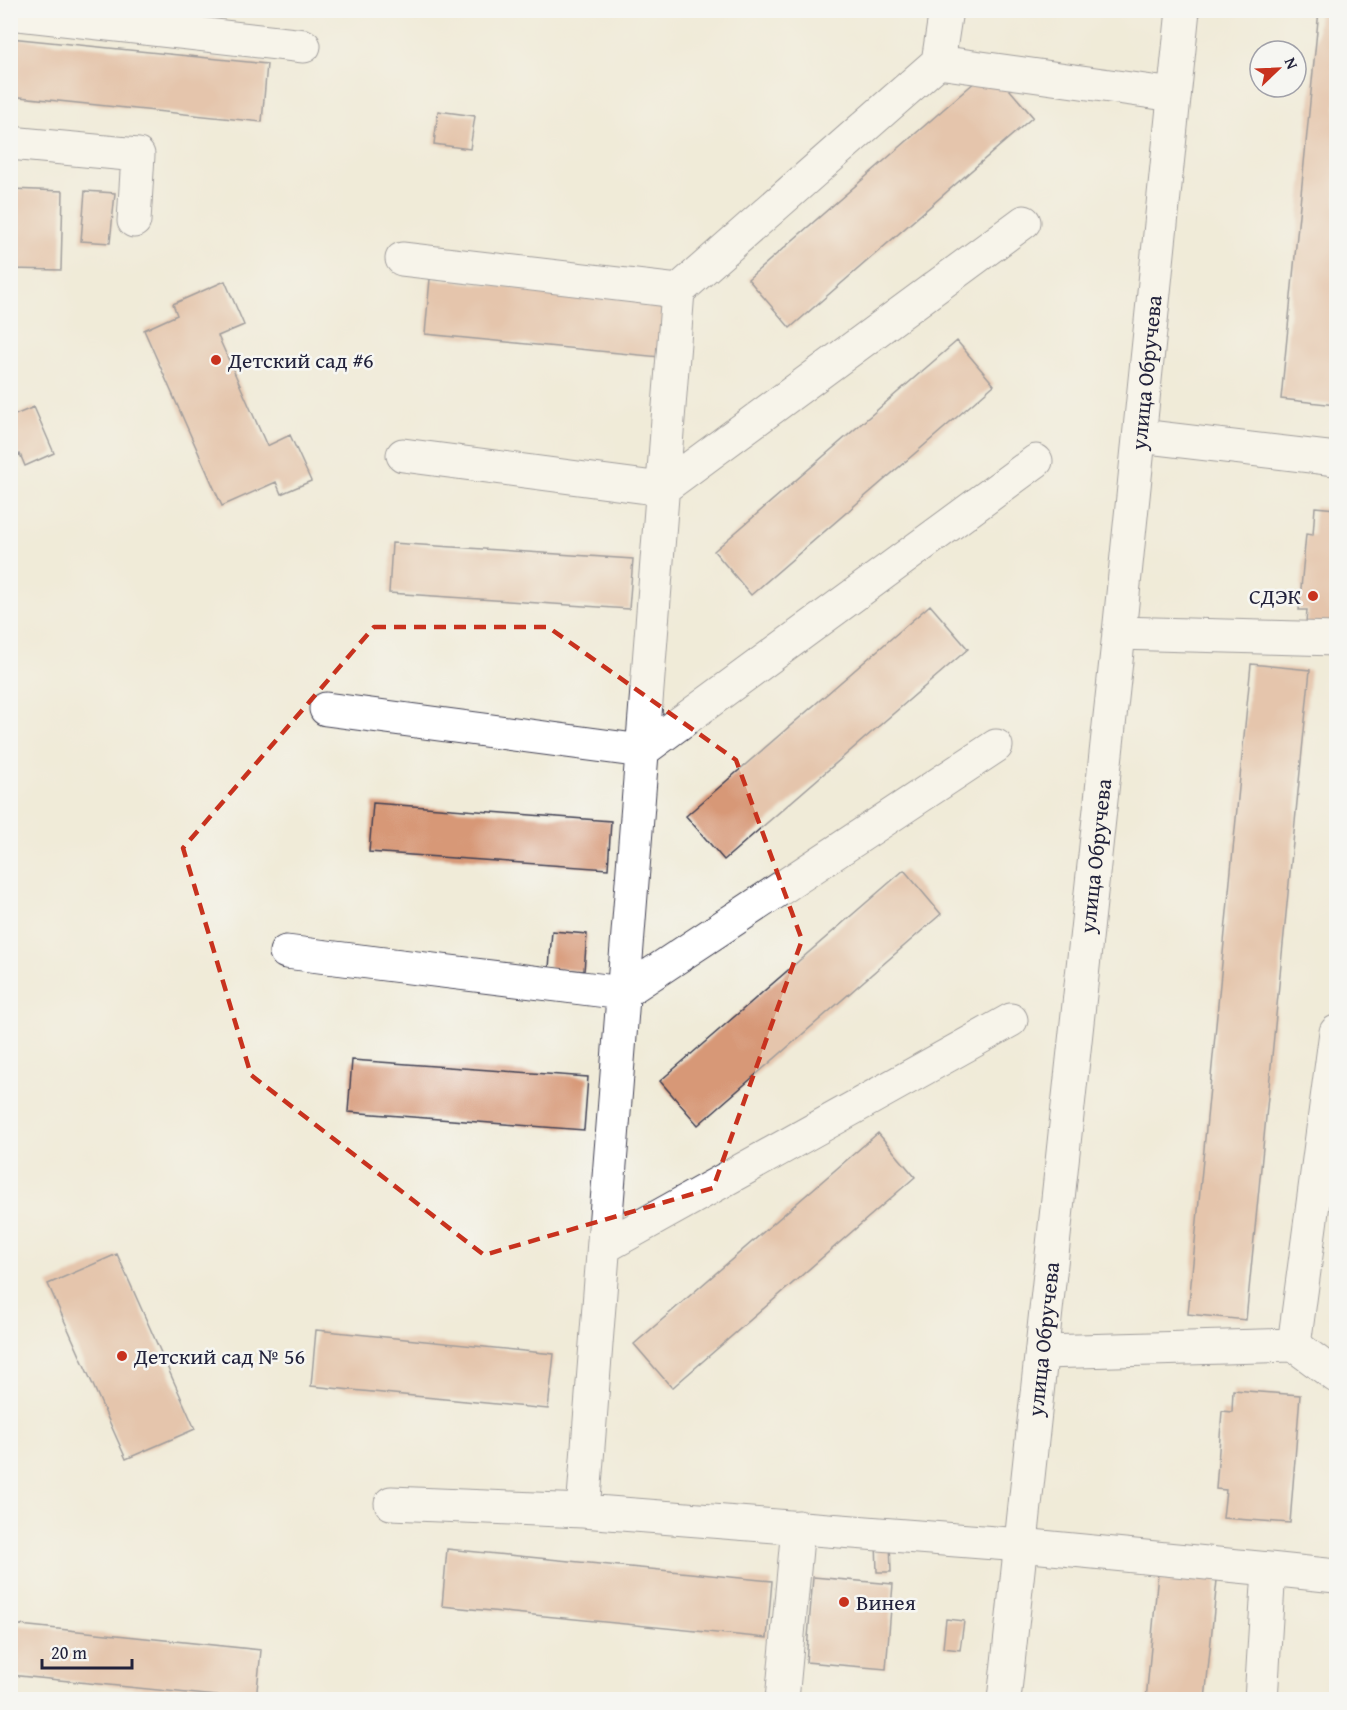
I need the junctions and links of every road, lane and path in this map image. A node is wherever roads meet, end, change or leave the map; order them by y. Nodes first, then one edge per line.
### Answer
1 (946, 10) edge
2 (1183, 10) edge
3 (10, 13) edge
4 (304, 46) dead end
5 (938, 62) junction
6 (1174, 95) junction
7 (10, 143) edge
8 (134, 221) dead end
9 (1024, 222) dead end
10 (402, 259) dead end
11 (678, 291) junction
12 (1140, 436) junction
13 (403, 455) dead end
14 (1336, 459) edge
15 (1036, 461) dead end
16 (662, 489) junction
17 (1119, 633) junction
18 (1336, 639) edge
19 (326, 709) dead end
20 (996, 746) dead end
21 (642, 751) junction
22 (286, 952) dead end
23 (623, 993) junction
24 (1011, 1020) dead end
25 (1336, 1032) edge
26 (604, 1247) junction
27 (1294, 1345) junction
28 (1042, 1352) junction
29 (1336, 1376) edge
30 (391, 1503) dead end
31 (583, 1511) junction
32 (798, 1527) junction
33 (1020, 1545) junction
34 (1269, 1569) junction
35 (1336, 1576) edge
36 (782, 1700) edge
37 (1004, 1700) edge
38 (1261, 1700) edge

1 - 5 main road
2 - 6 main road, улица Обручева
3 - 4 main road
5 - 6 main road
5 - 11 main road
6 - 12 main road, улица Обручева
7 - 8 main road
9 - 16 main road
10 - 11 main road
11 - 16 main road
12 - 14 main road
12 - 17 main road, улица Обручева
13 - 16 main road
15 - 21 main road
16 - 21 main road
17 - 18 main road
17 - 28 main road, улица Обручева
19 - 21 main road
20 - 23 main road
21 - 23 main road
22 - 23 main road
23 - 26 main road
24 - 26 main road
25 - 27 main road
26 - 31 main road
27 - 28 main road
27 - 29 main road
28 - 33 main road, улица Обручева
30 - 31 main road
31 - 32 main road
32 - 33 main road
32 - 36 main road
33 - 34 main road
33 - 37 main road, улица Обручева
34 - 35 main road
34 - 38 main road

